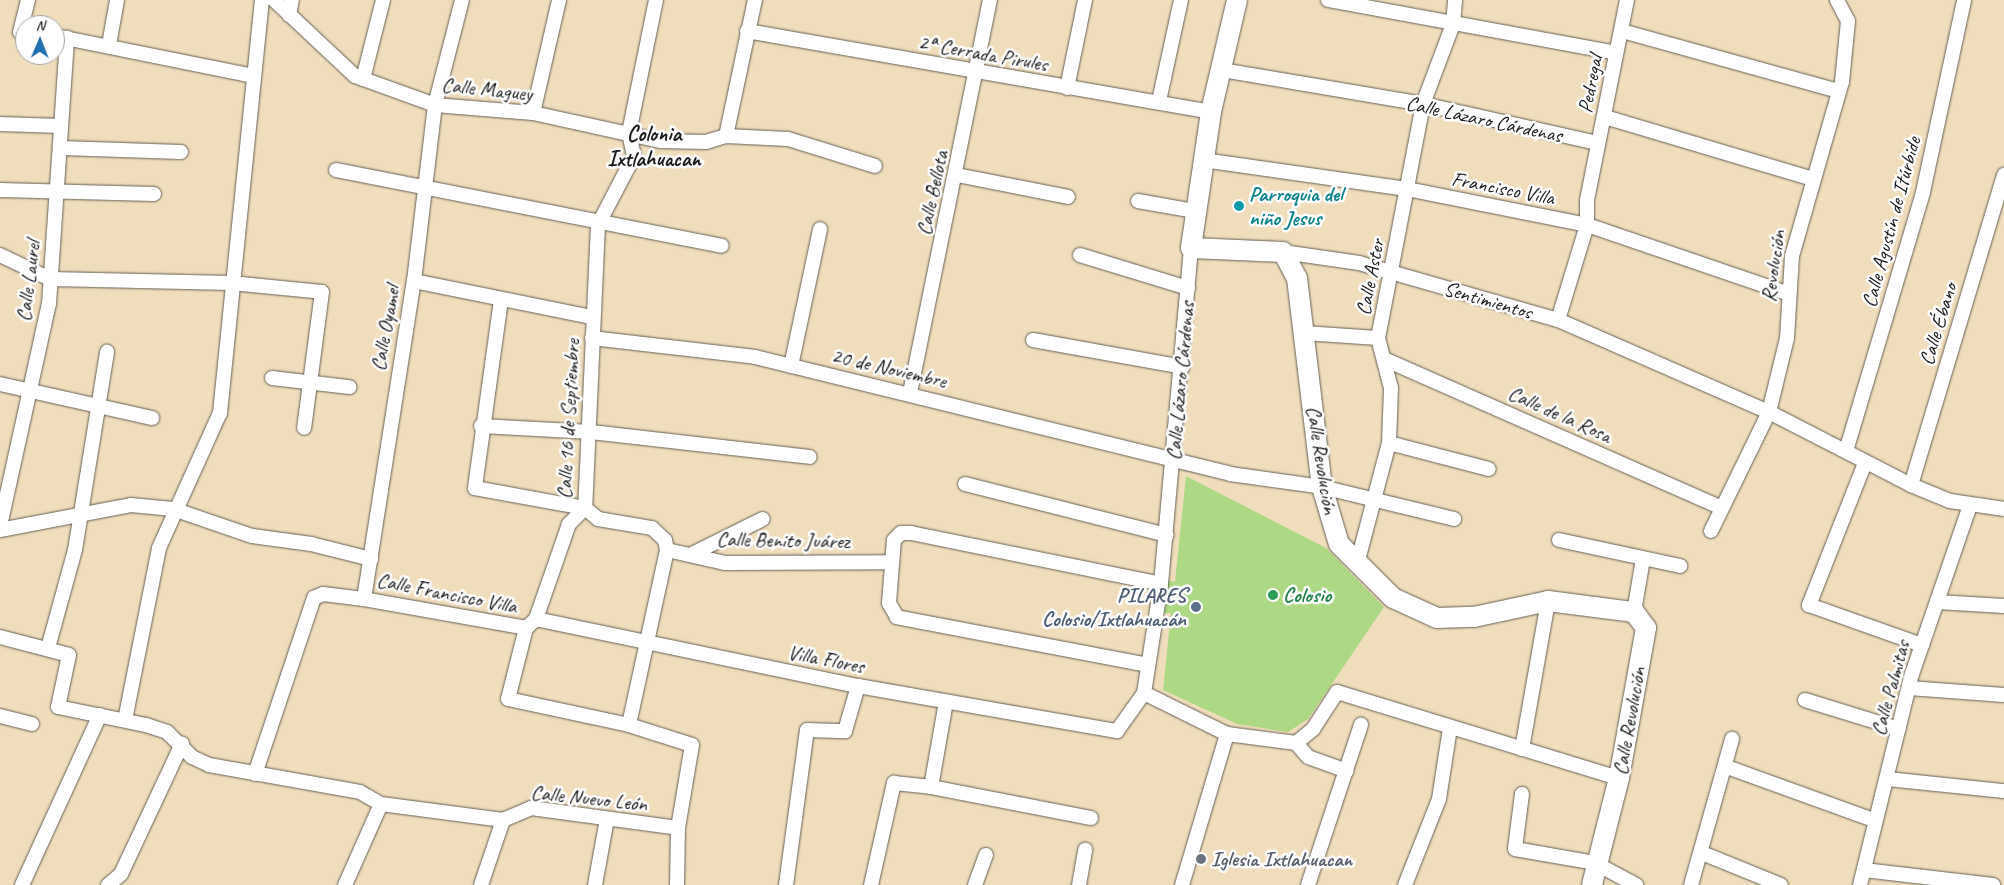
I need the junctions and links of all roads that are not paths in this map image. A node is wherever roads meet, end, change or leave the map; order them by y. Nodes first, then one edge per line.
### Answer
1 (28, 0) edge
2 (117, 0) edge
3 (262, 0) edge
4 (274, 0) edge
5 (292, 0) edge
6 (383, 0) edge
7 (462, 0) edge
8 (559, 0) edge
9 (656, 0) edge
10 (755, 0) edge
11 (990, 0) edge
12 (1085, 0) edge
13 (1181, 0) edge
14 (1237, 0) edge
15 (1328, 0) edge
16 (1455, 0) edge
17 (1627, 0) edge
18 (1837, 0) edge
19 (1964, 0) edge
20 (25, 15) edge
21 (289, 15) junction
22 (1452, 24) junction
23 (748, 31) junction
24 (1622, 32) junction
25 (65, 38) edge
26 (109, 46) junction
27 (1616, 53) junction
28 (61, 65) edge
29 (1222, 70) junction
30 (976, 72) junction
31 (253, 76) junction
32 (363, 79) junction
33 (1067, 88) junction
34 (1840, 91) junction
35 (1159, 101) junction
36 (1423, 104) junction
37 (436, 105) junction
38 (1211, 112) junction
39 (532, 113) junction
40 (1605, 116) junction
41 (0, 124) edge
42 (61, 126) junction
43 (629, 133) junction
44 (726, 136) junction
45 (1598, 143) junction
46 (61, 148) junction
47 (181, 152) dead end
48 (1203, 160) junction
49 (875, 166) dead end
50 (336, 170) dead end
51 (957, 175) junction
52 (2004, 175) edge
53 (1813, 179) junction
54 (1407, 189) junction
55 (0, 190) edge
56 (426, 191) junction
57 (58, 192) junction
58 (154, 194) dead end
59 (1068, 197) dead end
60 (1138, 201) dead end
61 (1195, 211) junction
62 (598, 225) junction
63 (1587, 225) junction
64 (820, 229) dead end
65 (722, 246) dead end
66 (1191, 248) junction
67 (1283, 252) junction
68 (1080, 255) dead end
69 (0, 256) edge
70 (1392, 272) junction
71 (50, 279) junction
72 (414, 281) junction
73 (231, 284) junction
74 (1188, 288) junction
75 (1787, 293) junction
76 (501, 300) junction
77 (592, 317) junction
78 (1558, 320) junction
79 (1304, 333) junction
80 (592, 338) junction
81 (1378, 338) junction
82 (1033, 340) dead end
83 (107, 352) dead end
84 (1384, 359) junction
85 (791, 366) junction
86 (1183, 367) junction
87 (272, 378) dead end
88 (310, 382) junction
89 (0, 384) edge
90 (348, 387) dead end
91 (30, 390) junction
92 (910, 393) junction
93 (96, 405) junction
94 (1769, 412) junction
95 (152, 418) dead end
96 (481, 426) junction
97 (304, 428) dead end
98 (591, 432) junction
99 (1389, 443) junction
100 (1846, 451) junction
101 (810, 457) dead end
102 (1173, 458) junction
103 (1865, 463) junction
104 (1489, 469) dead end
105 (965, 484) dead end
106 (1911, 485) junction
107 (1322, 487) junction
108 (1376, 500) junction
109 (1970, 506) junction
110 (1719, 507) junction
111 (585, 508) junction
112 (2004, 508) edge
113 (173, 509) junction
114 (80, 513) junction
115 (763, 519) dead end
116 (1454, 519) dead end
117 (0, 526) edge
118 (0, 530) edge
119 (1712, 531) dead end
120 (1167, 535) junction
121 (1559, 540) dead end
122 (668, 550) junction
123 (690, 555) junction
124 (371, 559) junction
125 (1643, 559) junction
126 (892, 562) junction
127 (1357, 564) junction
128 (1680, 566) dead end
129 (1161, 584) junction
130 (364, 599) junction
131 (1548, 601) junction
132 (1937, 602) junction
133 (2004, 606) edge
134 (1634, 612) junction
135 (531, 623) junction
136 (0, 637) edge
137 (649, 643) junction
138 (1922, 645) junction
139 (48, 648) junction
140 (1148, 665) junction
141 (858, 686) junction
142 (1909, 688) junction
143 (1144, 692) junction
144 (2004, 695) edge
145 (1806, 700) dead end
146 (946, 702) junction
147 (0, 716) edge
148 (100, 716) junction
149 (125, 720) junction
150 (32, 724) dead end
151 (629, 725) junction
152 (1361, 725) dead end
153 (1450, 728) junction
154 (1899, 729) junction
155 (1227, 734) junction
156 (1732, 739) dead end
157 (1296, 743) junction
158 (182, 744) junction
159 (1522, 749) junction
160 (1727, 767) junction
161 (1347, 771) junction
162 (255, 774) junction
163 (1619, 778) junction
164 (1887, 780) junction
165 (931, 787) junction
166 (2004, 791) edge
167 (1522, 794) dead end
168 (380, 804) junction
169 (1091, 818) dead end
170 (607, 819) junction
171 (503, 820) junction
172 (1876, 822) junction
173 (678, 828) junction
174 (1085, 850) dead end
175 (1702, 853) junction
176 (986, 855) dead end
177 (1595, 863) junction
178 (1864, 870) junction
179 (22, 885) edge
180 (108, 885) edge
181 (345, 885) edge
182 (481, 885) edge
183 (595, 885) edge
184 (677, 885) edge
185 (786, 885) edge
186 (871, 885) edge
187 (975, 885) edge
188 (1079, 885) edge
189 (1182, 885) edge
190 (1308, 885) edge
191 (1405, 885) edge
192 (1592, 885) edge
193 (1636, 885) edge
194 (1691, 885) edge
195 (1781, 885) edge
196 (1860, 885) edge
197 (1993, 885) edge

1 - 20 street
2 - 26 street
3 - 31 street
4 - 21 street, Calle Maguey
5 - 21 street
6 - 32 street
7 - 37 street, Calle Oyamel
8 - 39 street
9 - 43 street
10 - 23 street
11 - 30 street, Calle Bellota
12 - 33 street
13 - 35 street
14 - 29 street, Calle Lázaro Cárdenas
15 - 22 street
16 - 22 street, Calle Aster
17 - 24 street, Pedregal
18 - 34 street, Revolución
19 - 100 street, Calle Agustín de Itúrbide
21 - 32 street, Calle Maguey
22 - 27 street
22 - 36 street, Calle Aster
23 - 30 street, 2ª Cerrada Pirules
23 - 44 street
24 - 27 street, Pedregal
24 - 34 street
25 - 26 street
26 - 31 street
27 - 40 street, Pedregal
28 - 42 street, Calle Laurel
29 - 36 street, Calle Lázaro Cárdenas
29 - 38 street, Calle Lázaro Cárdenas
30 - 33 street, 2ª Cerrada Pirules
30 - 51 street, Calle Bellota
31 - 73 street
32 - 37 street, Calle Maguey
33 - 35 street, 2ª Cerrada Pirules
34 - 53 street, Revolución
35 - 38 street, 2ª Cerrada Pirules
36 - 45 street, Calle Lázaro Cárdenas
36 - 54 street, Calle Aster
37 - 39 street, Calle Maguey
37 - 56 street, Calle Oyamel
38 - 48 street, Calle Lázaro Cárdenas
39 - 43 street, Calle Maguey
40 - 45 street, Pedregal
40 - 53 street
41 - 42 street
42 - 46 street, Calle Laurel
43 - 44 street, Calle Maguey
43 - 62 street, Calle 16 de Septiembre
44 - 49 street, Calle Maguey
45 - 63 street, Pedregal
46 - 47 street
46 - 57 street, Calle Laurel
48 - 54 street, Francisco Villa
48 - 61 street, Calle Lázaro Cárdenas
50 - 56 street
51 - 59 street
51 - 92 street, Calle Bellota
52 - 106 street, Calle Ébano
53 - 75 street, Revolución
54 - 63 street, Francisco Villa
54 - 70 street, Calle Aster
55 - 57 street
56 - 62 street
56 - 72 street, Calle Oyamel
57 - 58 street
57 - 71 street, Calle Laurel
60 - 61 street
61 - 66 street, Calle Lázaro Cárdenas
62 - 65 street
62 - 77 street, Calle 16 de Septiembre
63 - 75 street, Francisco Villa
63 - 78 street, Pedregal
64 - 85 street
66 - 67 street, Sentimientos
66 - 74 street, Calle Lázaro Cárdenas
67 - 70 street, Sentimientos
67 - 79 street, Calle Revolución
68 - 74 street
69 - 71 street
70 - 78 street, Sentimientos
70 - 81 street, Calle Aster
71 - 73 street
71 - 91 street, Calle Laurel
72 - 76 street
72 - 124 street, Calle Oyamel
73 - 88 street
73 - 113 street
74 - 86 street, Calle Lázaro Cárdenas
75 - 94 street, Revolución
76 - 77 street
76 - 96 street
77 - 80 street, Calle 16 de Septiembre
78 - 94 street, Sentimientos
79 - 81 street
79 - 107 street, Calle Revolución
80 - 85 street, 20 de Noviembre
80 - 98 street, Calle 16 de Septiembre
81 - 84 street, Calle Aster
82 - 86 street
83 - 93 street
84 - 99 street, Calle Aster
84 - 110 street, Calle de la Rosa
85 - 92 street, 20 de Noviembre
86 - 102 street, Calle Lázaro Cárdenas
87 - 88 street
88 - 90 street
88 - 97 street
89 - 91 street
91 - 93 street
91 - 117 street, Calle Laurel
92 - 102 street, 20 de Noviembre
93 - 95 street
93 - 114 street
94 - 100 street, Sentimientos
94 - 110 street, Revolución
96 - 98 street
96 - 111 street
98 - 101 street
98 - 111 street, Calle 16 de Septiembre
99 - 104 street
99 - 108 street, Calle Aster
100 - 103 street, Sentimientos
102 - 107 street, 20 de Noviembre
102 - 120 street, Calle Lázaro Cárdenas
103 - 106 street, Sentimientos
103 - 138 street
105 - 120 street
106 - 109 street, Sentimientos
107 - 108 street, 20 de Noviembre
107 - 127 street, Calle Revolución
108 - 116 street, 20 de Noviembre
108 - 127 street, Calle Aster
109 - 112 street, Sentimientos
109 - 132 street, Calle Palmitas
110 - 119 street, Revolución
111 - 122 street
111 - 135 street, Calle 16 de Septiembre
113 - 114 street, Calle Francisco Villa
113 - 124 street, Calle Francisco Villa
113 - 149 street
114 - 118 street, Calle Francisco Villa
114 - 139 street
115 - 123 street
120 - 129 street, Calle Lázaro Cárdenas
121 - 125 street
122 - 123 street, Calle Benito Juárez
122 - 137 street
123 - 126 street, Calle Benito Juárez
124 - 130 street, Calle Francisco Villa
125 - 128 street
125 - 134 street
126 - 129 street
126 - 140 street
127 - 131 street, Calle Revolución
129 - 140 street, Calle Lázaro Cárdenas
130 - 135 street, Calle Francisco Villa
130 - 162 street
131 - 134 street, Calle Revolución
131 - 159 street
132 - 133 street
132 - 138 street, Calle Palmitas
134 - 163 street, Calle Revolución
135 - 137 street, Villa Flores
135 - 151 street, Calle 16 de Septiembre
136 - 139 street
137 - 141 street, Villa Flores
137 - 151 street
138 - 142 street, Calle Palmitas
139 - 148 street, Calle Nuevo León
140 - 143 street, Calle Lázaro Cárdenas
141 - 146 street, Villa Flores
141 - 185 street
142 - 144 street
142 - 154 street, Calle Palmitas
143 - 146 street, Villa Flores
143 - 155 street
145 - 154 street
146 - 165 street
147 - 150 street
148 - 149 street, Calle Nuevo León
148 - 179 street
149 - 158 street, Calle Nuevo León
151 - 173 street
152 - 161 street
153 - 157 street
153 - 159 street
153 - 191 street
154 - 164 street, Calle Palmitas
155 - 157 street
155 - 189 street
156 - 160 street
157 - 161 street
158 - 162 street, Calle Nuevo León
158 - 180 street
159 - 163 street
160 - 172 street
160 - 175 street
161 - 190 street
162 - 168 street, Calle Nuevo León
163 - 177 street, Calle Revolución
164 - 166 street
164 - 172 street, Calle Palmitas
165 - 169 street
165 - 186 street
167 - 177 street
168 - 171 street, Calle Nuevo León
168 - 181 street
170 - 171 street, Calle Nuevo León
170 - 173 street, Calle Nuevo León
170 - 183 street
171 - 182 street
172 - 178 street, Calle Palmitas
173 - 184 street
174 - 188 street
175 - 194 street
175 - 195 street
176 - 187 street
177 - 192 street, Calle Revolución
177 - 193 street
178 - 196 street, Calle Palmitas
178 - 197 street

